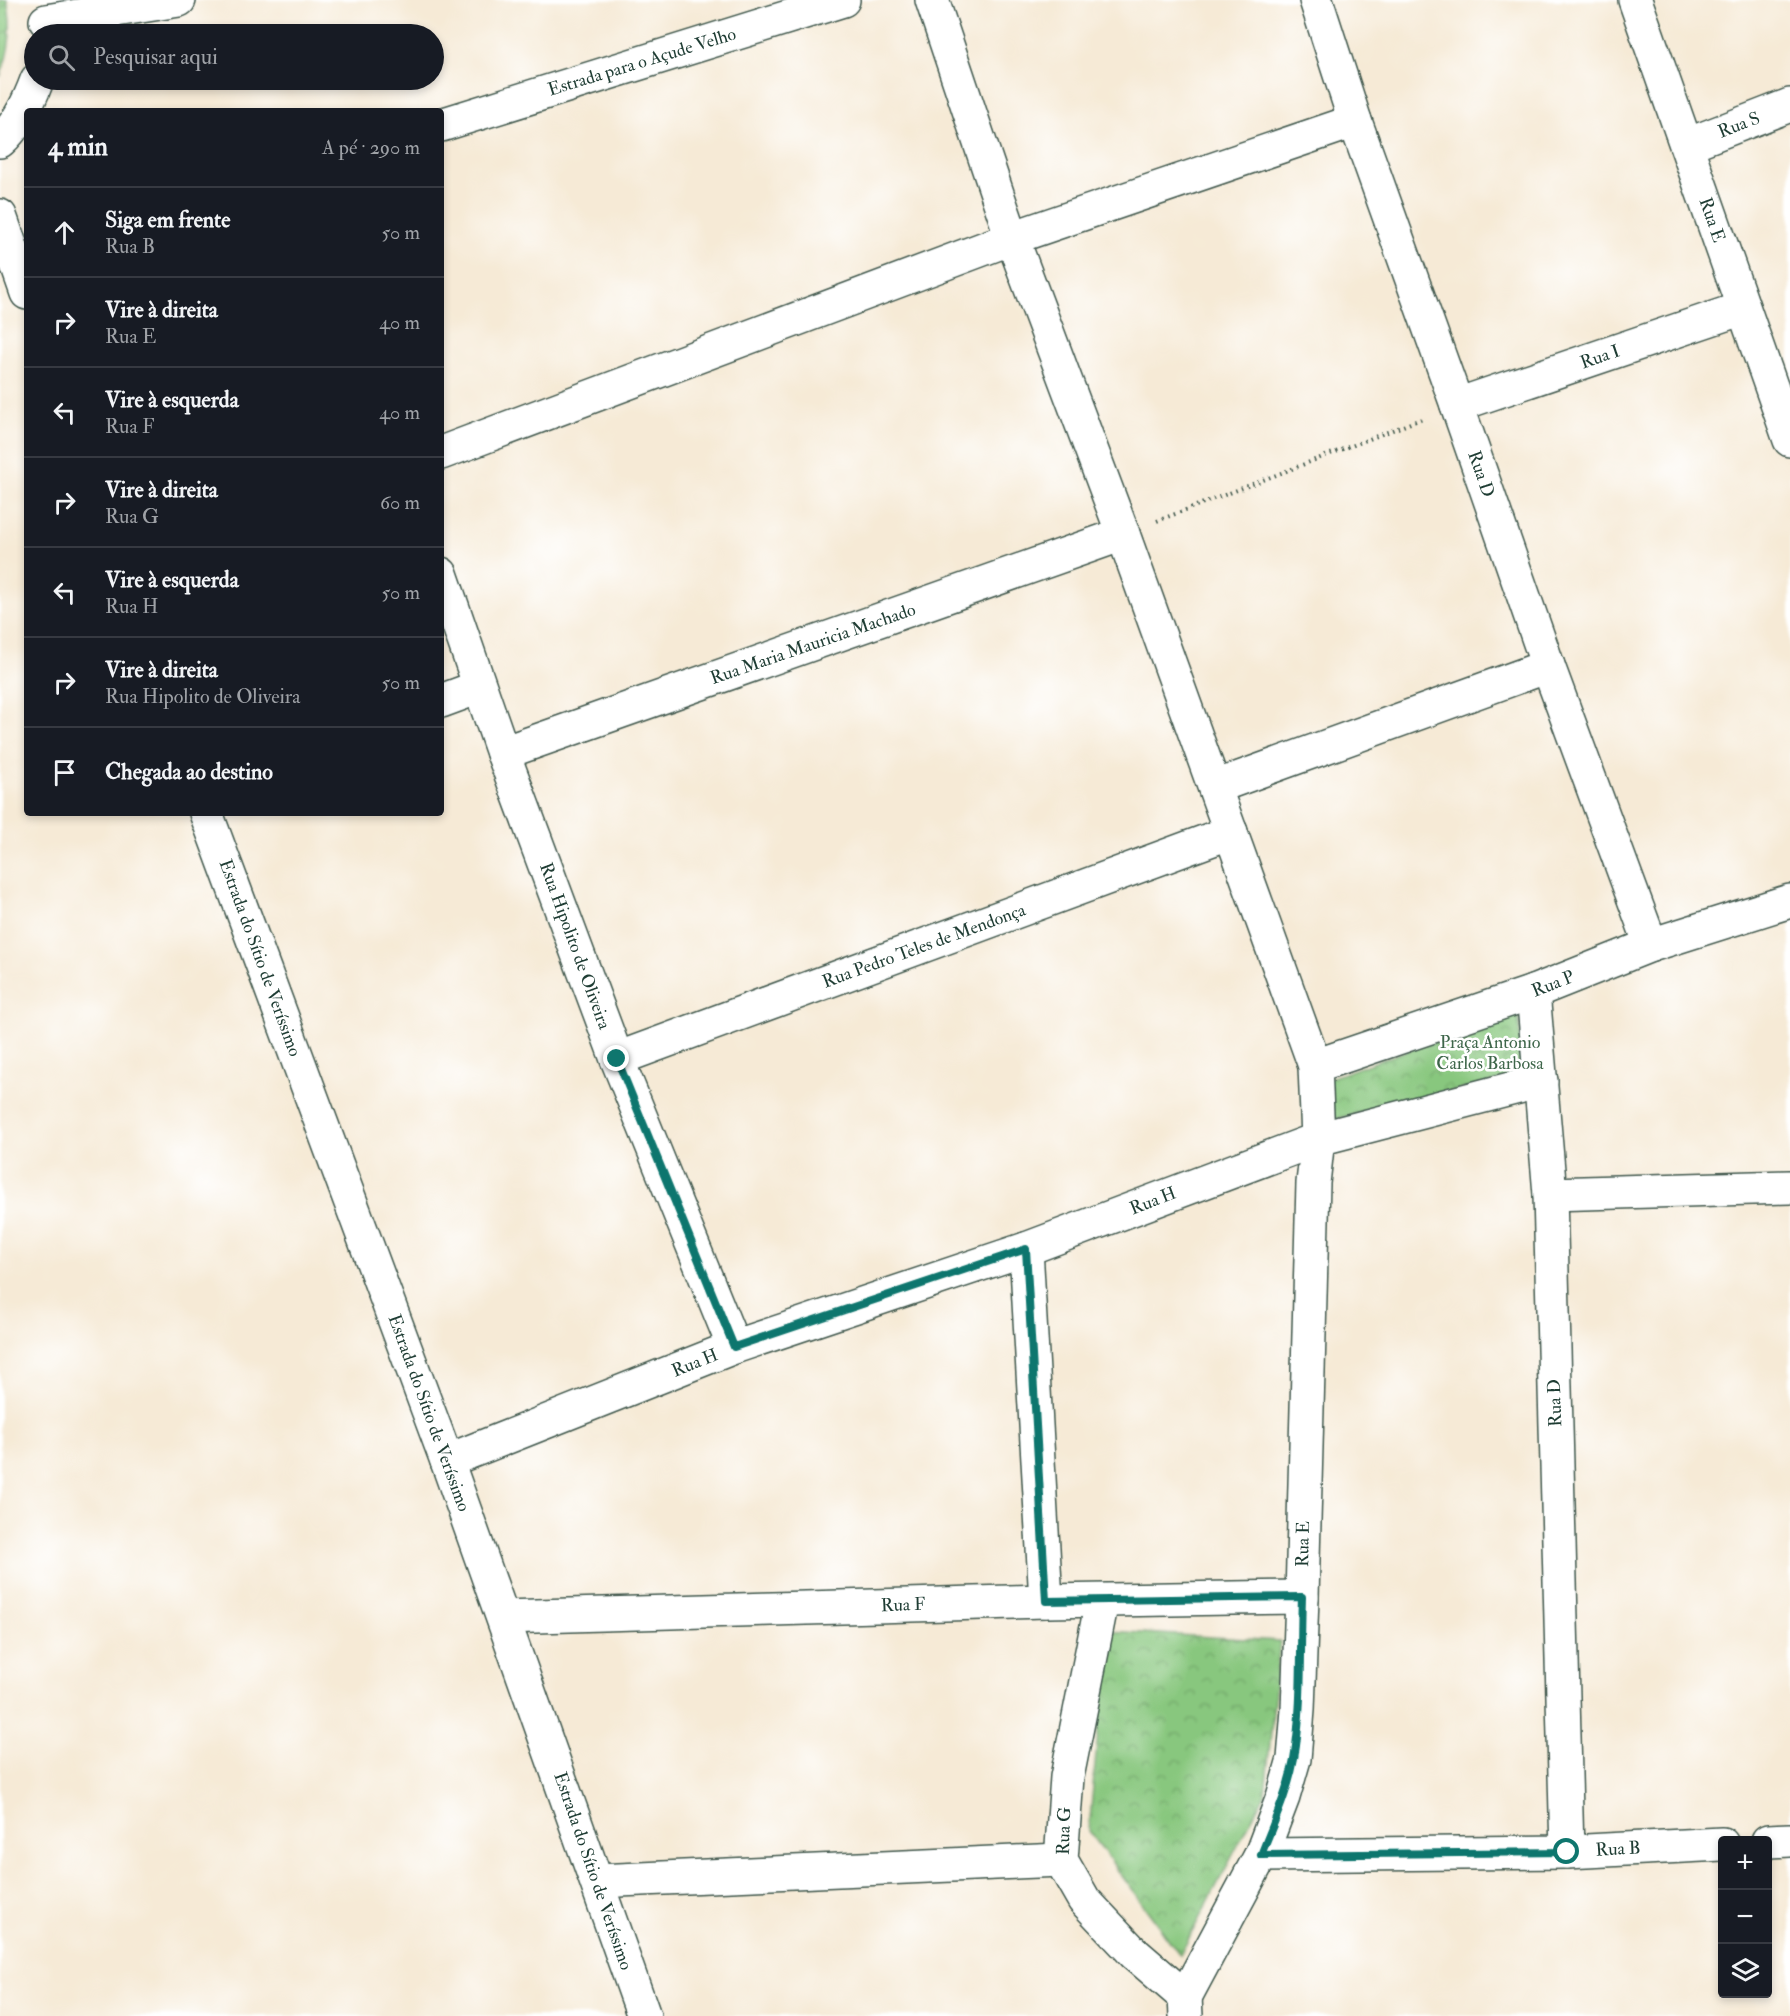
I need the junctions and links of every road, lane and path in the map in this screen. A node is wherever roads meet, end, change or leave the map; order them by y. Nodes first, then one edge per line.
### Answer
1 (178, 0) edge
2 (843, 0) edge
3 (932, 0) edge
4 (1316, 0) edge
5 (1635, 0) edge
6 (44, 19) edge
7 (34, 90) edge
8 (1790, 105) edge
9 (25, 108) edge
10 (24, 109) edge
11 (1354, 121) junction
12 (444, 124) edge
13 (0, 141) edge
14 (1687, 145) junction
15 (8, 225) edge
16 (1012, 238) junction
17 (24, 282) edge
18 (1743, 308) junction
19 (1457, 405) junction
20 (1790, 440) edge
21 (444, 452) edge
22 (1123, 534) junction
23 (444, 583) edge
24 (1548, 666) junction
25 (479, 687) junction
26 (444, 700) edge
27 (503, 753) junction
28 (1215, 787) junction
29 (207, 816) edge
30 (1231, 832) junction
31 (1790, 901) edge
32 (1651, 945) junction
33 (1533, 992) junction
34 (617, 1059) junction
35 (1315, 1066) junction
36 (1541, 1081) junction
37 (1318, 1139) junction
38 (1790, 1187) edge
39 (1550, 1194) junction
40 (1026, 1249) junction
41 (734, 1347) junction
42 (447, 1461) junction
43 (1302, 1597) junction
44 (1102, 1600) junction
45 (1046, 1601) junction
46 (503, 1617) junction
47 (1790, 1840) edge
48 (1772, 1841) edge
49 (1718, 1844) edge
50 (1567, 1852) junction
51 (1261, 1855) junction
52 (1061, 1860) junction
53 (597, 1881) junction
54 (1186, 2007) edge
55 (645, 2016) edge

1 - 6 street
2 - 12 street, Estrada para o Açude Velho
3 - 16 street
4 - 11 street, Rua D
5 - 14 street, Rua E
7 - 9 street
8 - 14 street, Rua S
10 - 13 street
11 - 16 street
11 - 19 street, Rua D
14 - 18 street, Rua E
15 - 17 street
16 - 21 street
16 - 22 street
18 - 19 street, Rua I
18 - 20 street, Rua E
19 - 22 path
19 - 24 street, Rua D
22 - 27 street, Rua Maria Mauricia Machado
22 - 28 street
23 - 25 street, Rua Hipolito de Oliveira
24 - 28 street
24 - 32 street, Rua D
25 - 26 street
25 - 27 street, Rua Hipolito de Oliveira
27 - 34 street, Rua Hipolito de Oliveira
28 - 30 street
29 - 42 street, Estrada do Sítio de Veríssimo
30 - 34 street, Rua Pedro Teles de Mendonça
30 - 35 street
31 - 32 street, Rua P
32 - 33 street, Rua P
33 - 35 street, Rua P
33 - 36 street, Rua D
34 - 41 street, Rua Hipolito de Oliveira
35 - 37 street
36 - 37 street, Rua H
36 - 39 street, Rua D
37 - 40 street, Rua H
37 - 43 street, Rua E
38 - 39 street
39 - 50 street, Rua D
40 - 41 street, Rua H
40 - 45 street
41 - 42 street, Rua H
42 - 46 street, Estrada do Sítio de Veríssimo
43 - 44 street, Rua F
43 - 51 street, Rua E
44 - 45 street, Rua F
44 - 52 street, Rua G
45 - 46 street, Rua F
46 - 53 street, Estrada do Sítio de Veríssimo
47 - 48 street
49 - 50 street, Rua B
50 - 51 street, Rua B
51 - 54 street, Rua E
52 - 53 street
52 - 54 street, Rua G
53 - 55 street, Estrada do Sítio de Veríssimo

